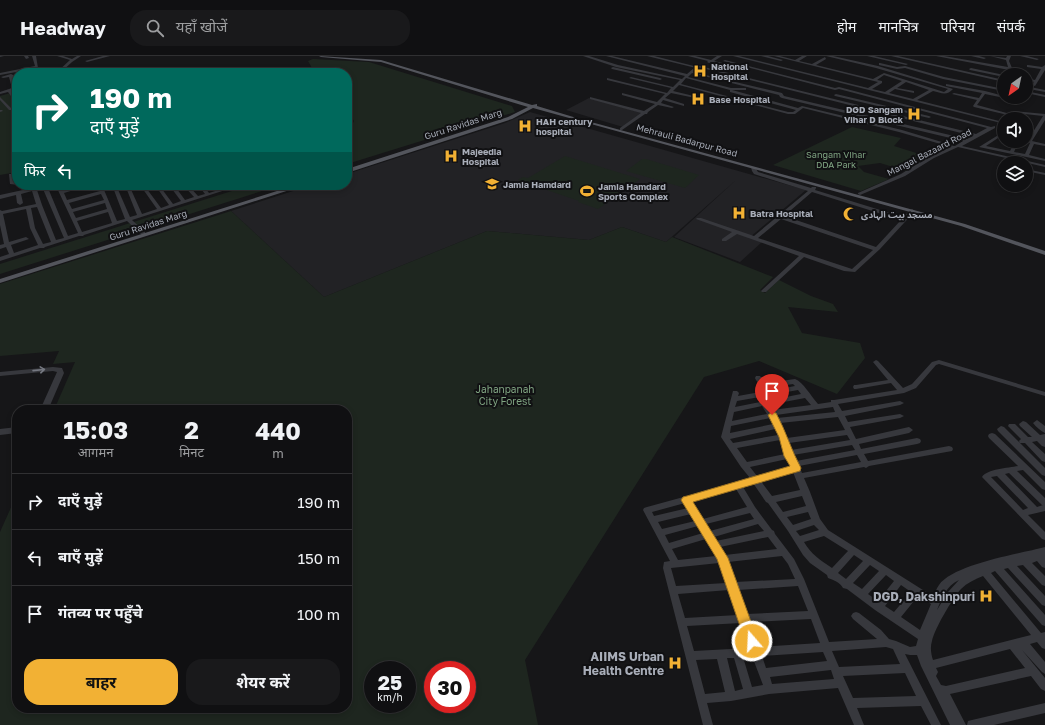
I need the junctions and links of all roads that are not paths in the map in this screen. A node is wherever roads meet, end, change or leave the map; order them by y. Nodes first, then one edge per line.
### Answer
1 (34, 56) edge
2 (59, 56) edge
3 (79, 56) edge
4 (321, 56) edge
5 (326, 56) edge
6 (348, 56) edge
7 (585, 56) edge
8 (595, 56) edge
9 (609, 56) edge
10 (649, 56) edge
11 (669, 56) edge
12 (690, 56) edge
13 (703, 56) edge
14 (720, 56) edge
15 (735, 56) edge
16 (745, 56) edge
17 (763, 56) edge
18 (776, 56) edge
19 (790, 56) edge
20 (805, 56) edge
21 (846, 56) edge
22 (869, 56) edge
23 (886, 56) edge
24 (893, 56) edge
25 (913, 56) edge
26 (973, 56) edge
27 (992, 56) edge
28 (1022, 56) edge
29 (108, 57) edge
30 (826, 57) edge
31 (904, 57) edge
32 (936, 57) edge
33 (1008, 57) edge
34 (785, 58) junction
35 (984, 58) edge
36 (840, 59) junction
37 (882, 59) junction
38 (1036, 59) edge
39 (72, 60) junction
40 (88, 60) edge
41 (711, 60) junction
42 (671, 61) junction
43 (726, 61) dead end
44 (795, 61) junction
45 (836, 61) dead end
46 (789, 62) dead end
47 (874, 62) junction
48 (916, 62) junction
49 (971, 62) junction
50 (776, 63) dead end
51 (979, 63) junction
52 (682, 64) junction
53 (757, 64) dead end
54 (830, 64) dead end
55 (1008, 64) junction
56 (663, 65) dead end
57 (814, 65) junction
58 (967, 65) dead end
59 (622, 66) junction
60 (1028, 66) dead end
61 (824, 67) junction
62 (842, 67) dead end
63 (911, 67) junction
64 (1045, 67) edge
65 (26, 68) edge
66 (63, 68) edge
67 (611, 68) dead end
68 (936, 68) dead end
69 (1006, 68) edge
70 (1010, 68) edge
71 (949, 69) junction
72 (772, 70) dead end
73 (835, 70) junction
74 (12, 71) edge
75 (671, 71) junction
76 (802, 72) junction
77 (0, 73) edge
78 (690, 73) junction
79 (853, 74) junction
80 (867, 74) dead end
81 (928, 74) junction
82 (997, 74) edge
83 (1040, 74) junction
84 (1045, 75) edge
85 (0, 77) edge
86 (625, 77) dead end
87 (862, 77) junction
88 (939, 77) junction
89 (608, 79) dead end
90 (997, 79) edge
91 (874, 80) junction
92 (1033, 80) edge
93 (906, 81) junction
94 (1036, 81) junction
95 (12, 82) edge
96 (843, 82) junction
97 (948, 84) junction
98 (989, 87) junction
99 (870, 88) junction
100 (894, 88) junction
101 (836, 89) junction
102 (933, 89) junction
103 (997, 89) edge
104 (12, 90) edge
105 (731, 90) junction
106 (671, 92) junction
107 (913, 92) dead end
108 (1033, 92) edge
109 (0, 93) edge
110 (722, 93) junction
111 (819, 93) dead end
112 (886, 93) junction
113 (985, 93) junction
114 (1045, 93) edge
115 (623, 94) dead end
116 (954, 94) dead end
117 (997, 94) edge
118 (836, 95) dead end
119 (997, 95) edge
120 (754, 97) junction
121 (1033, 97) edge
122 (0, 98) edge
123 (591, 98) dead end
124 (700, 98) dead end
125 (663, 99) junction
126 (980, 99) junction
127 (781, 100) dead end
128 (914, 100) junction
129 (1045, 100) edge
130 (658, 104) junction
131 (533, 105) junction
132 (683, 105) dead end
133 (802, 106) junction
134 (672, 107) dead end
135 (10, 109) dead end
136 (902, 110) junction
137 (951, 110) junction
138 (524, 111) junction
139 (648, 111) junction
140 (1004, 112) edge
141 (559, 114) junction
142 (896, 115) junction
143 (943, 115) junction
144 (1033, 115) edge
145 (1045, 116) edge
146 (997, 119) edge
147 (888, 121) junction
148 (997, 124) edge
149 (961, 125) junction
150 (974, 126) junction
151 (622, 130) junction
152 (955, 130) junction
153 (987, 130) junction
154 (997, 134) edge
155 (977, 136) junction
156 (1033, 136) edge
157 (650, 138) junction
158 (997, 138) edge
159 (968, 141) junction
160 (1033, 142) edge
161 (1045, 145) edge
162 (982, 146) junction
163 (956, 147) junction
164 (1014, 148) edge
165 (1028, 148) edge
166 (973, 150) junction
167 (1045, 152) edge
168 (1011, 153) junction
169 (1026, 156) joint
170 (1033, 158) edge
171 (1043, 160) edge
172 (1045, 166) edge
173 (352, 167) edge
174 (352, 167) edge
175 (1033, 171) edge
176 (1045, 174) edge
177 (12, 175) dead end
178 (791, 179) junction
179 (12, 183) edge
180 (817, 185) junction
181 (24, 190) edge
182 (34, 190) edge
183 (46, 190) edge
184 (65, 190) edge
185 (116, 190) edge
186 (129, 190) edge
187 (146, 190) edge
188 (161, 190) edge
189 (175, 190) edge
190 (190, 190) edge
191 (204, 190) edge
192 (219, 190) edge
193 (278, 190) edge
194 (286, 190) edge
195 (812, 190) junction
196 (18, 192) junction
197 (61, 192) joint
198 (103, 192) joint
199 (208, 194) junction
200 (859, 194) junction
201 (0, 197) edge
202 (197, 198) junction
203 (107, 201) junction
204 (65, 202) junction
205 (184, 202) junction
206 (873, 202) dead end
207 (20, 203) dead end
208 (39, 205) junction
209 (172, 206) junction
210 (28, 207) junction
211 (868, 208) junction
212 (110, 210) junction
213 (160, 210) junction
214 (70, 211) junction
215 (912, 211) junction
216 (0, 212) edge
217 (925, 213) junction
218 (140, 216) junction
219 (780, 217) junction
220 (128, 219) junction
221 (699, 219) dead end
222 (904, 219) junction
223 (74, 220) junction
224 (115, 224) junction
225 (736, 232) junction
226 (143, 233) junction
227 (82, 235) junction
228 (755, 238) junction
229 (26, 239) dead end
230 (67, 239) junction
231 (724, 240) dead end
232 (5, 243) edge
233 (54, 243) junction
234 (0, 247) edge
235 (42, 247) junction
236 (876, 249) junction
237 (1045, 250) edge
238 (1045, 254) edge
239 (12, 255) junction
240 (803, 255) junction
241 (0, 259) edge
242 (0, 278) edge
243 (0, 281) edge
244 (764, 290) dead end
245 (876, 362) dead end
246 (0, 374) edge
247 (758, 378) dead end
248 (893, 381) junction
249 (764, 386) junction
250 (801, 387) junction
251 (856, 387) dead end
252 (902, 392) junction
253 (770, 393) junction
254 (1045, 394) edge
255 (806, 395) junction
256 (775, 400) junction
257 (763, 403) junction
258 (900, 403) dead end
259 (835, 404) junction
260 (46, 405) edge
261 (816, 407) junction
262 (732, 410) junction
263 (840, 414) junction
264 (900, 416) dead end
265 (774, 419) junction
266 (1037, 422) dead end
267 (728, 424) junction
268 (1023, 424) dead end
269 (1012, 426) dead end
270 (848, 429) junction
271 (1001, 429) dead end
272 (909, 430) dead end
273 (1045, 430) edge
274 (12, 431) edge
275 (0, 432) edge
276 (992, 436) dead end
277 (725, 437) junction
278 (1042, 437) edge
279 (784, 439) junction
280 (1026, 440) junction
281 (917, 441) dead end
282 (854, 442) junction
283 (1014, 442) junction
284 (1045, 444) edge
285 (1001, 445) junction
286 (731, 446) junction
287 (949, 449) dead end
288 (859, 452) junction
289 (788, 455) junction
290 (1045, 459) edge
291 (744, 465) junction
292 (866, 465) junction
293 (1025, 467) junction
294 (797, 469) junction
295 (1011, 470) junction
296 (998, 472) junction
297 (1045, 473) edge
298 (755, 479) junction
299 (738, 485) junction
300 (1045, 487) edge
301 (806, 492) junction
302 (687, 500) junction
303 (770, 500) junction
304 (1045, 503) edge
305 (810, 508) junction
306 (1045, 508) edge
307 (752, 509) junction
308 (693, 510) junction
309 (1035, 510) junction
310 (1022, 513) junction
311 (781, 516) junction
312 (652, 520) junction
313 (761, 520) junction
314 (816, 522) junction
315 (701, 523) junction
316 (791, 529) junction
317 (825, 532) junction
318 (660, 533) junction
319 (771, 533) junction
320 (708, 535) junction
321 (1045, 537) edge
322 (798, 540) junction
323 (714, 545) junction
324 (667, 546) junction
325 (854, 550) junction
326 (784, 552) junction
327 (1044, 557) edge
328 (722, 558) junction
329 (870, 560) junction
330 (1025, 561) junction
331 (676, 564) junction
332 (1011, 565) junction
333 (998, 568) junction
334 (885, 570) junction
335 (984, 571) junction
336 (831, 575) junction
337 (900, 580) junction
338 (801, 582) junction
339 (1045, 582) edge
340 (846, 585) junction
341 (732, 586) junction
342 (673, 590) junction
343 (916, 591) junction
344 (862, 595) junction
345 (1045, 602) edge
346 (936, 604) junction
347 (878, 607) junction
348 (813, 615) junction
349 (856, 616) dead end
350 (744, 618) junction
351 (894, 618) junction
352 (682, 622) junction
353 (1045, 622) edge
354 (922, 637) junction
355 (1043, 640) edge
356 (891, 644) junction
357 (1017, 644) junction
358 (826, 647) junction
359 (923, 650) junction
360 (755, 652) junction
361 (737, 653) junction
362 (721, 654) junction
363 (691, 656) junction
364 (930, 665) junction
365 (835, 668) junction
366 (907, 668) junction
367 (1045, 669) edge
368 (1034, 671) junction
369 (763, 673) junction
370 (841, 683) junction
371 (1045, 686) edge
372 (769, 689) junction
373 (943, 691) junction
374 (749, 693) junction
375 (730, 696) junction
376 (701, 699) junction
377 (924, 701) junction
378 (850, 703) junction
379 (1045, 708) edge
380 (708, 725) edge
381 (859, 725) edge
382 (936, 725) edge
383 (956, 725) edge
384 (961, 725) edge
385 (972, 725) edge

1 - 65 street
2 - 39 street
3 - 39 street
4 - 5 main road, Mehrauli Badarpur Road
5 - 131 main road, Mehrauli Badarpur Road
6 - 131 main road, Mehrauli Badarpur Road
7 - 59 street
8 - 59 street
9 - 75 street
10 - 42 street
11 - 78 street
12 - 41 street
13 - 41 street
14 - 41 street
14 - 53 street
15 - 76 street
16 - 50 street
17 - 46 street
18 - 34 street
19 - 34 street
20 - 44 street
21 - 36 street
21 - 47 street
22 - 37 street
23 - 37 street
24 - 31 street
25 - 82 street
26 - 35 street
27 - 33 street
28 - 38 street
29 - 40 street
30 - 36 street
30 - 57 street
31 - 48 street
32 - 49 street
33 - 55 street
34 - 44 street
35 - 51 street
35 - 55 street
36 - 45 street
36 - 97 street
37 - 47 street
37 - 63 street
38 - 64 street
39 - 66 street
41 - 78 street
41 - 101 street
42 - 52 street
42 - 56 street
43 - 101 street
44 - 57 street
47 - 63 street
48 - 63 street
48 - 71 street
49 - 51 street
49 - 58 street
51 - 69 street
52 - 75 street
52 - 78 street
54 - 61 street
55 - 70 street
57 - 61 street
57 - 76 street
59 - 78 street
60 - 64 street
61 - 73 street
62 - 73 street
63 - 81 street
64 - 83 street
67 - 78 street
68 - 81 street
71 - 88 street
71 - 90 street
72 - 101 street
73 - 79 street
73 - 79 street
74 - 77 street
75 - 78 street
76 - 96 street
78 - 105 street
78 - 106 street
78 - 110 street
78 - 111 street
78 - 133 street
78 - 142 street
79 - 87 street
79 - 96 street
80 - 87 street
81 - 88 street
83 - 84 street
83 - 94 street
85 - 95 street
86 - 106 street
87 - 91 street
88 - 97 street
89 - 106 street
91 - 93 street
91 - 99 street
92 - 94 street
93 - 100 street
93 - 102 street
94 - 114 street
96 - 99 street
97 - 98 street
97 - 102 street
97 - 113 street
98 - 103 street
98 - 113 street
99 - 112 street
100 - 107 street
100 - 112 street
101 - 143 street
102 - 128 street
104 - 109 street
105 - 110 street
105 - 120 street
105 - 120 street
106 - 124 street
106 - 125 street
108 - 114 street
110 - 133 street
112 - 128 street
113 - 117 street
113 - 119 street
113 - 126 street
115 - 130 street
116 - 126 street
118 - 136 street
120 - 133 street
121 - 129 street
122 - 135 street
123 - 139 street
125 - 130 street
125 - 132 street
126 - 140 street
127 - 133 street
128 - 137 street
130 - 134 street
130 - 139 street
131 - 138 main road, Guru Ravidas Marg
131 - 141 main road, Mehrauli Badarpur Road
131 - 151 main road, Mehrauli Badarpur Road
131 - 173 main road, Guru Ravidas Marg
133 - 147 street
133 - 163 street
136 - 142 street
136 - 149 street
137 - 143 street
137 - 146 street
138 - 141 main road
138 - 174 main road, Guru Ravidas Marg
139 - 151 street
141 - 157 main road, Mehrauli Badarpur Road
142 - 147 street
142 - 152 street
143 - 150 street
144 - 145 street
145 - 156 street
147 - 159 street
148 - 153 street, Mangal Bazaard Road
149 - 150 street
149 - 152 street
150 - 153 street
151 - 157 main road, Mehrauli Badarpur Road
152 - 155 street
153 - 154 street
153 - 155 street, Mangal Bazaard Road
155 - 159 street, Mangal Bazaard Road
157 - 178 main road, Mehrauli Badarpur Road
157 - 178 main road, Mehrauli Badarpur Road
158 - 162 street
159 - 163 street, Mangal Bazaard Road
160 - 161 street
162 - 166 street
162 - 168 street
163 - 166 street
163 - 200 street, Mangal Bazaard Road
164 - 168 street
165 - 169 street
166 - 172 street
167 - 171 street
168 - 169 street
170 - 171 street
175 - 176 street
177 - 179 street
178 - 180 main road, Mehrauli Badarpur Road
178 - 195 street
178 - 200 main road, Mehrauli Badarpur Road
180 - 195 street
180 - 215 main road, Mehrauli Badarpur Road
181 - 196 street
182 - 208 street
183 - 230 street
184 - 197 street
185 - 220 street
186 - 218 street
187 - 213 street
188 - 209 street
189 - 205 street
190 - 202 street
191 - 199 street
192 - 199 street
193 - 226 main road, Guru Ravidas Marg
194 - 243 main road, Guru Ravidas Marg
195 - 211 street
195 - 219 street
196 - 201 street
196 - 207 street
197 - 204 street
198 - 203 street
198 - 204 street
199 - 202 street
200 - 217 main road, Mehrauli Badarpur Road
202 - 205 street
203 - 212 street
203 - 214 street
204 - 214 street
205 - 209 street
206 - 211 street
208 - 210 street
208 - 233 street
209 - 213 street
210 - 216 street
210 - 235 street
211 - 222 street
212 - 223 street
212 - 224 street
213 - 218 street
214 - 223 street
215 - 217 main road, Mehrauli Badarpur Road
215 - 222 street
216 - 232 street
217 - 237 main road, Mehrauli Badarpur Road
217 - 238 main road, Mehrauli Badarpur Road
218 - 220 street
219 - 228 street
219 - 236 street
220 - 224 street
220 - 226 street
221 - 225 street
222 - 236 street
223 - 227 street
224 - 227 street
225 - 228 street
225 - 231 street
226 - 242 main road, Guru Ravidas Marg
227 - 230 street
228 - 240 street
229 - 232 street
230 - 233 street
232 - 234 street
232 - 239 street
233 - 235 street
235 - 239 street
236 - 240 street
239 - 241 street
240 - 244 street
245 - 248 street
246 -> 260 street
247 - 249 street
248 - 251 street
248 - 252 street
249 - 250 street
249 - 253 street
250 - 253 street
250 - 255 street
252 - 254 street
252 - 259 street
253 - 256 street
253 - 262 street
255 - 256 street
255 - 261 street
256 - 257 street
257 - 262 street
257 - 265 street
258 - 263 street
259 - 261 street
259 - 263 street
261 - 265 street
262 - 267 street
263 - 265 street
263 - 270 street
264 - 270 street
265 - 267 street
265 - 277 street
265 - 279 street
266 - 273 street
267 - 277 street
268 - 278 street
269 - 280 street
270 - 279 street
270 - 282 street
271 - 283 street
272 - 282 street
274 - 275 street
276 - 285 street
277 - 286 street
278 - 280 street
278 - 284 street
279 - 286 street
279 - 289 street
280 - 283 street
280 - 290 street
281 - 288 street
282 - 288 street
282 - 289 street
283 - 285 street
283 - 297 street
285 - 293 street
286 - 291 street
287 - 292 street
288 - 292 street
288 - 294 street
289 - 291 street
289 - 294 street
291 - 298 street
292 - 294 street
293 - 295 street
293 - 300 street
294 - 298 street
294 - 301 street
295 - 296 street
295 - 304 street
296 - 309 street
296 - 310 street
298 - 299 street
298 - 303 street
299 - 302 street
299 - 307 street
301 - 303 street
301 - 305 street
302 - 308 street
302 - 312 street
303 - 311 street
305 - 311 street
305 - 314 street
306 - 309 street
307 - 313 street
307 - 315 street
308 - 312 street
308 - 315 street
309 - 310 street
310 - 321 street
311 - 316 street
312 - 318 street
313 - 319 street
313 - 320 street
314 - 316 street
314 - 317 street
315 - 318 street
315 - 320 street
316 - 322 street
317 - 322 street
317 - 325 street
318 - 324 street
319 - 323 street
319 - 326 street
320 - 323 street
320 - 324 street
322 - 336 street
323 - 328 street
324 - 331 street
325 - 329 street
325 - 336 street
326 - 328 street
326 - 338 street
327 - 330 street
327 - 346 street
328 - 331 street
328 - 341 street
329 - 334 street
329 - 340 street
330 - 332 street
330 - 339 street
331 - 342 street
332 - 333 street
332 - 345 street
333 - 335 street
333 - 353 street
334 - 337 street
334 - 344 street
335 - 355 street
335 - 359 street
336 - 340 street
337 - 343 street
337 - 347 street
338 - 341 street
338 - 348 street
340 - 344 street
341 - 342 street
341 - 350 street
342 - 352 street
343 - 346 street
343 - 351 street
344 - 347 street
346 - 354 street
347 - 351 street
348 - 350 street
348 - 358 street
349 - 356 street
350 - 352 street
350 - 360 street
351 - 354 street
352 - 363 street
354 - 359 street
355 - 357 street
356 - 358 street
356 - 359 street
356 - 366 street
357 - 364 street
357 - 367 street
357 - 368 street
358 - 360 street
358 - 365 street
359 - 364 street
359 - 383 street
360 - 361 street
360 - 369 street
361 - 362 street
361 - 374 street
362 - 363 street
362 - 375 street
363 - 376 street
364 - 373 street
365 - 366 street
365 - 369 street
365 - 370 street
366 - 377 street
368 - 371 street
368 - 373 street
369 - 372 street
370 - 372 street
370 - 378 street
372 - 374 street
373 - 384 street
374 - 375 street
375 - 376 street
376 - 380 street
377 - 378 street
377 - 382 street
378 - 381 street
379 - 385 street

